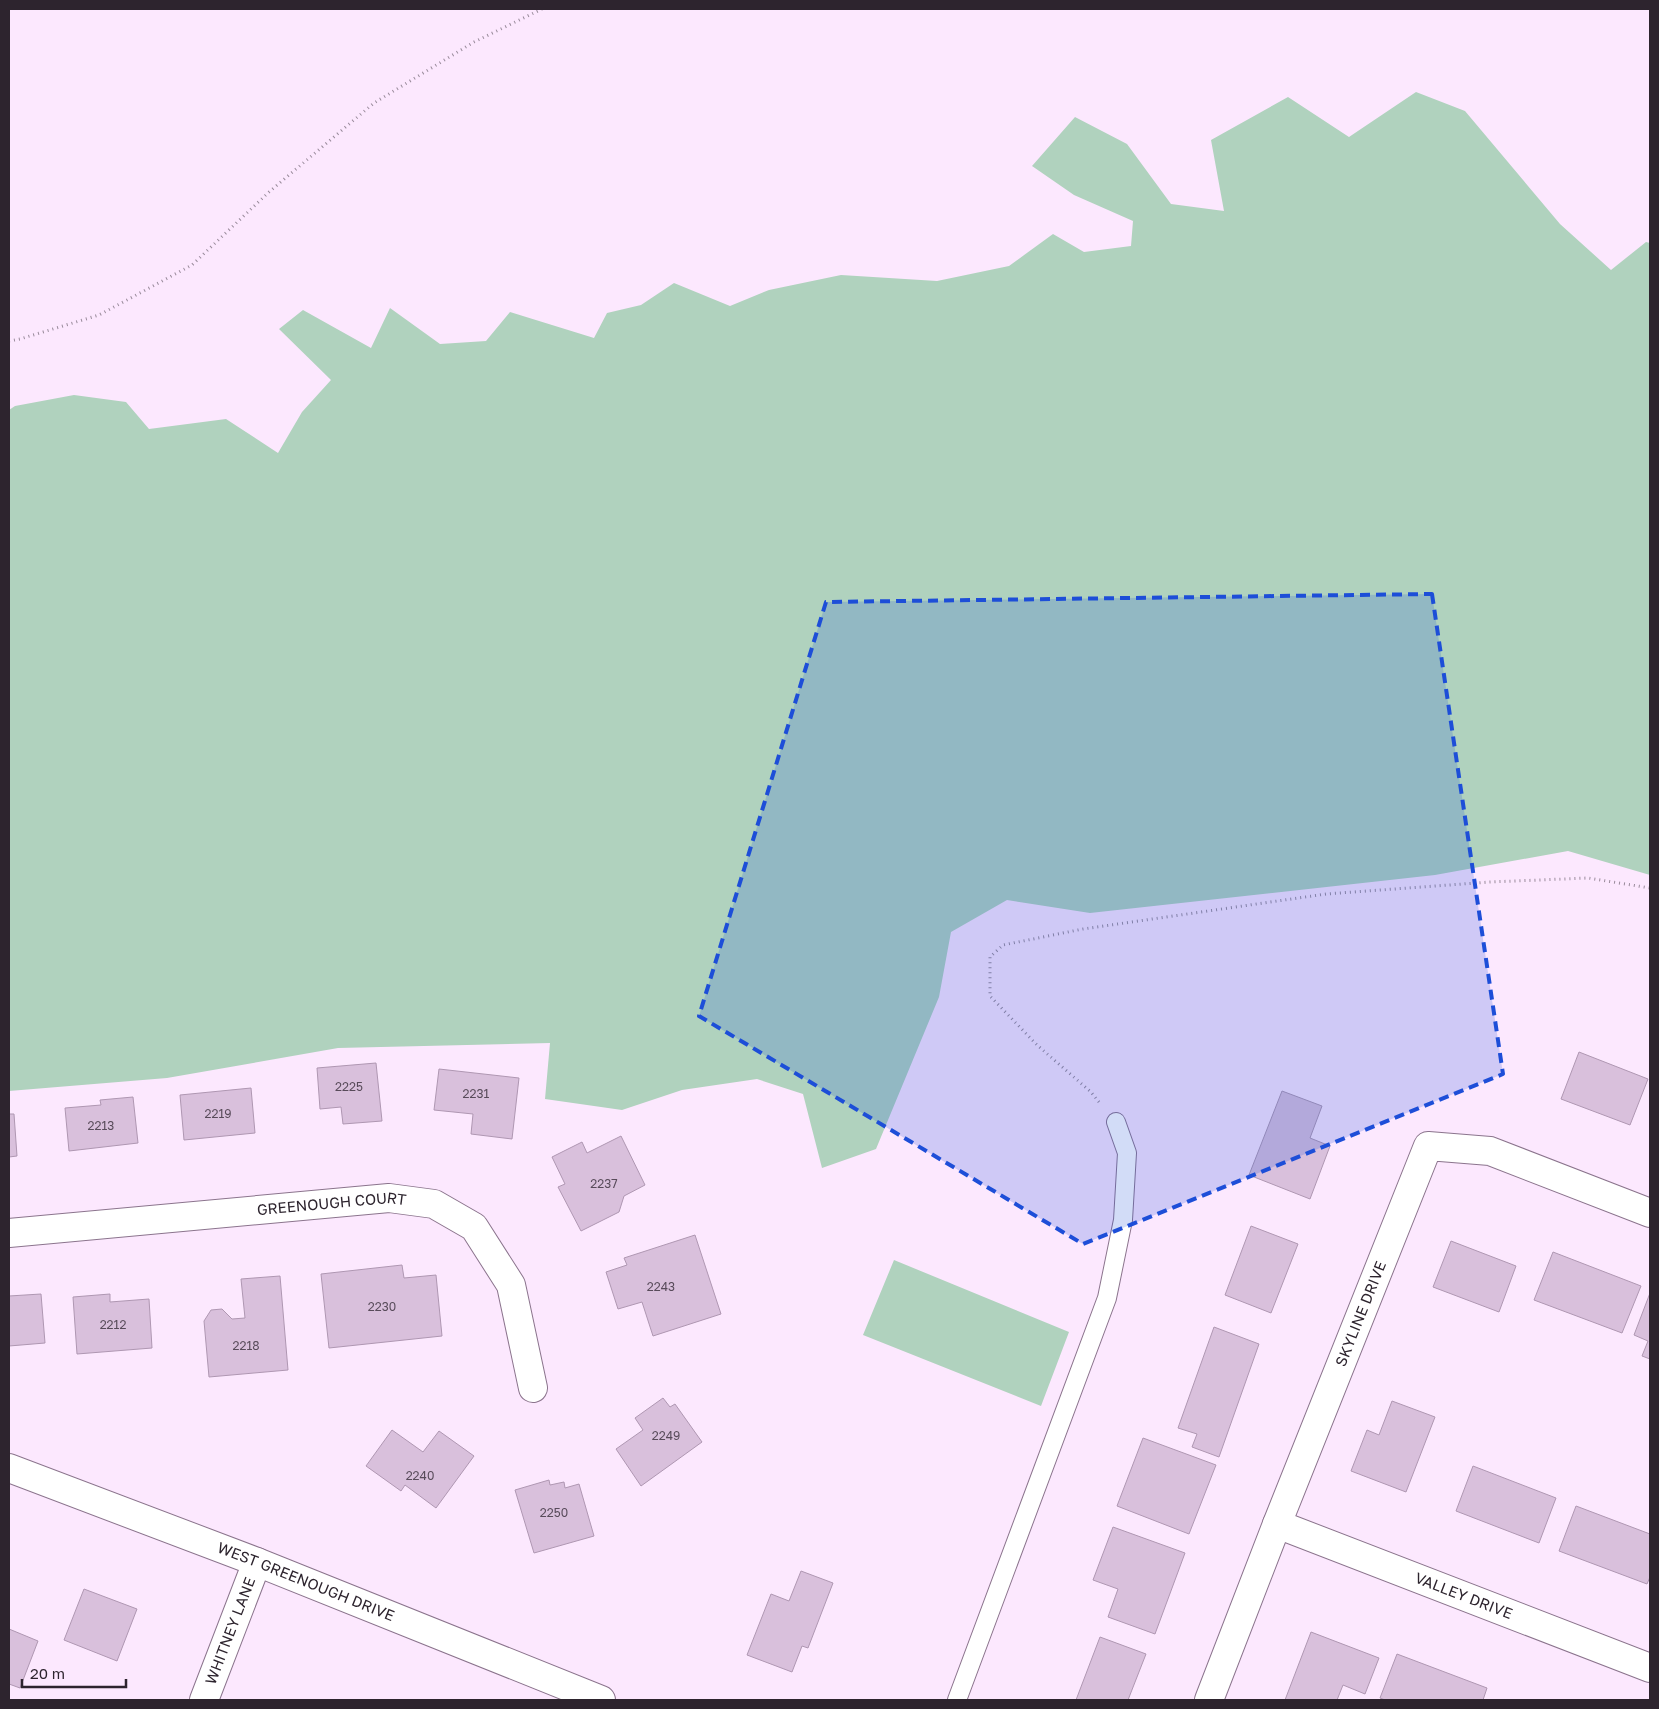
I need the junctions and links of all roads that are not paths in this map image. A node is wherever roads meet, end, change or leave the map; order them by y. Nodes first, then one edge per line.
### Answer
1 (1116, 1122) road end
2 (1650, 1213) edge
3 (9, 1233) edge
4 (533, 1388) dead end
5 (9, 1468) edge
6 (1277, 1524) junction
7 (257, 1562) junction
8 (1650, 1668) edge
9 (204, 1700) edge
10 (601, 1700) edge
11 (957, 1700) edge
12 (1209, 1700) edge

1 - 11 lane
2 - 6 street, SKYLINE DRIVE
3 - 4 street, GREENOUGH COURT
5 - 7 street, WEST GREENOUGH DRIVE
6 - 8 street, VALLEY DRIVE
6 - 12 street, SKYLINE DRIVE
7 - 9 street, WHITNEY LANE
7 - 10 street, WEST GREENOUGH DRIVE

